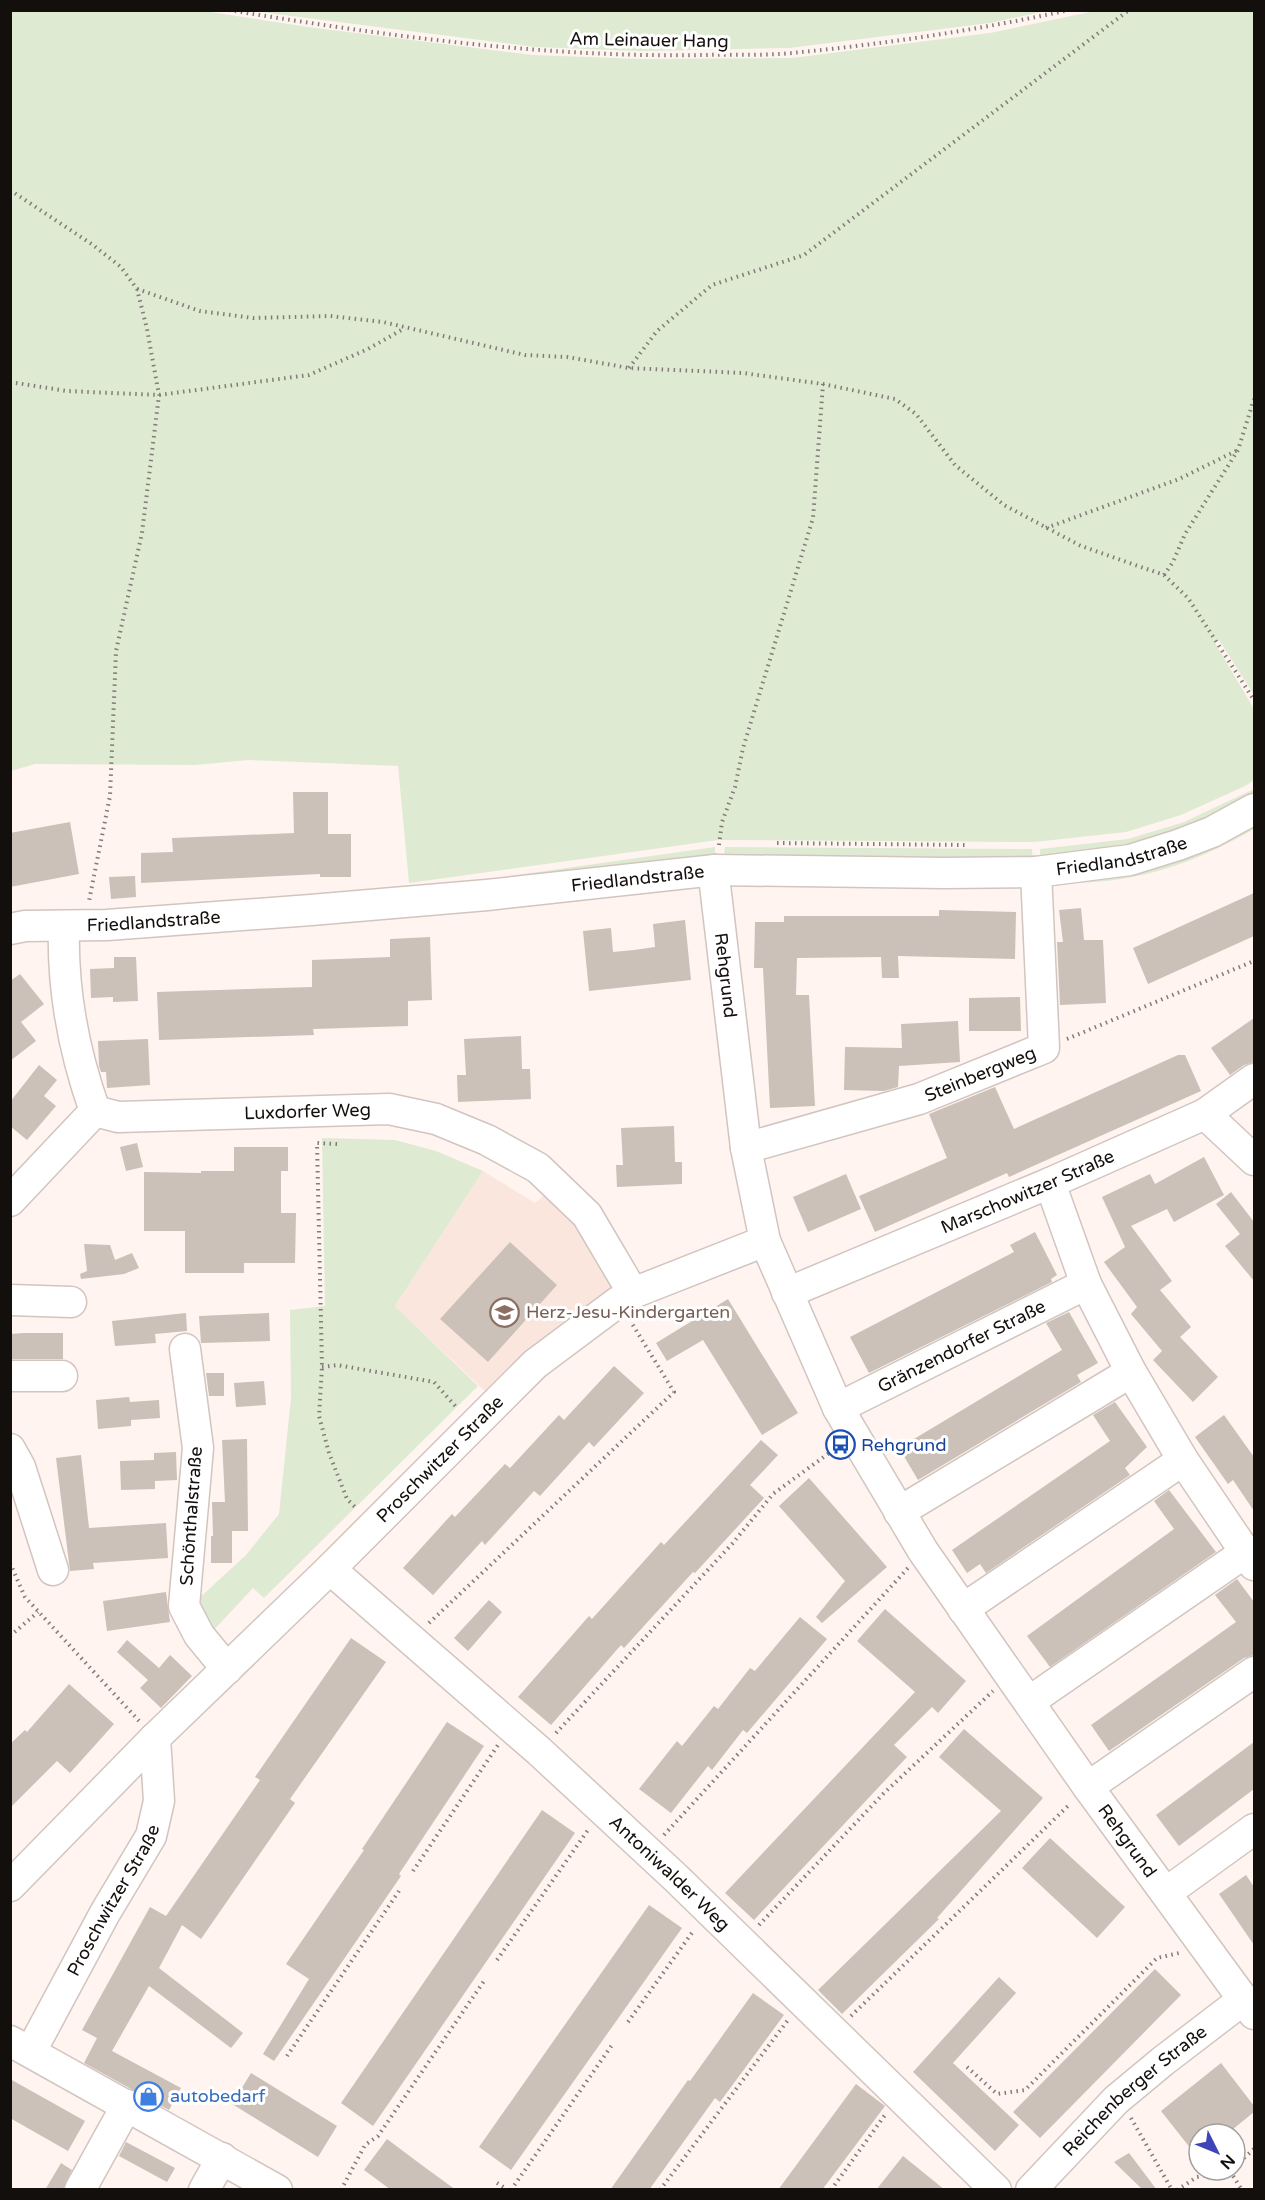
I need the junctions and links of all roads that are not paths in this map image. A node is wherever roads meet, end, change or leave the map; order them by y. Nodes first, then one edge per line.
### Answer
1 (1254, 809) edge
2 (717, 856) junction
3 (1036, 872) junction
4 (74, 926) junction
5 (10, 929) edge
6 (1254, 1079) edge
7 (95, 1111) junction
8 (1205, 1114) junction
9 (746, 1148) junction
10 (1254, 1160) edge
11 (1050, 1183) junction
12 (10, 1201) edge
13 (765, 1241) junction
14 (1086, 1284) junction
15 (787, 1293) junction
16 (625, 1297) junction
17 (10, 1300) edge
18 (71, 1302) dead end
19 (185, 1349) dead end
20 (1131, 1372) junction
21 (10, 1376) edge
22 (62, 1376) dead end
23 (838, 1407) junction
24 (10, 1449) edge
25 (1183, 1460) junction
26 (899, 1512) junction
27 (1250, 1559) edge
28 (330, 1569) junction
29 (53, 1570) dead end
30 (963, 1609) junction
31 (227, 1669) junction
32 (1254, 1672) edge
33 (1030, 1701) junction
34 (154, 1738) junction
35 (1088, 1787) junction
36 (1254, 1829) edge
37 (10, 1886) edge
38 (1167, 1892) junction
39 (1249, 2007) edge
40 (21, 2046) edge
41 (127, 2104) junction
42 (222, 2158) junction
43 (80, 2190) edge
44 (204, 2190) edge
45 (277, 2190) edge
46 (996, 2190) edge
47 (1030, 2190) edge

1 - 3 street, Friedlandstraße
2 - 3 street, Friedlandstraße
2 - 4 street, Friedlandstraße
2 - 9 street, Rehgrund
3 - 9 street, Steinbergweg
4 - 5 street, Friedlandstraße
4 - 7 street
6 - 8 street, Marschowitzer Straße
7 - 12 street
7 - 16 street, Luxdorfer Weg
8 - 10 street
8 - 11 street, Marschowitzer Straße
9 - 13 street, Rehgrund
11 - 14 street
11 - 15 street, Marschowitzer Straße
13 - 15 street, Rehgrund
13 - 16 street, Proschwitzer Straße
14 - 20 street
14 - 23 street, Gränzendorfer Straße
15 - 23 street, Rehgrund
16 - 28 street, Proschwitzer Straße
17 - 18 street
19 - 31 street, Schönthalstraße
20 - 25 street
20 - 26 street
21 - 22 street
23 - 26 street, Rehgrund
24 - 29 street
25 - 27 street
25 - 30 street
26 - 30 street, Rehgrund
27 - 33 street
28 - 31 street, Proschwitzer Straße
28 - 46 street, Antoniwalder Weg
30 - 33 street, Rehgrund
31 - 34 street, Proschwitzer Straße
32 - 35 street
33 - 35 street, Rehgrund
34 - 37 street, Proschwitzer Straße
34 - 40 street, Proschwitzer Straße
35 - 38 street, Rehgrund
36 - 38 street
38 - 39 street, Rehgrund
39 - 47 street, Reichenberger Straße
40 - 41 street
41 - 42 street
41 - 43 street
42 - 44 street
42 - 45 street

